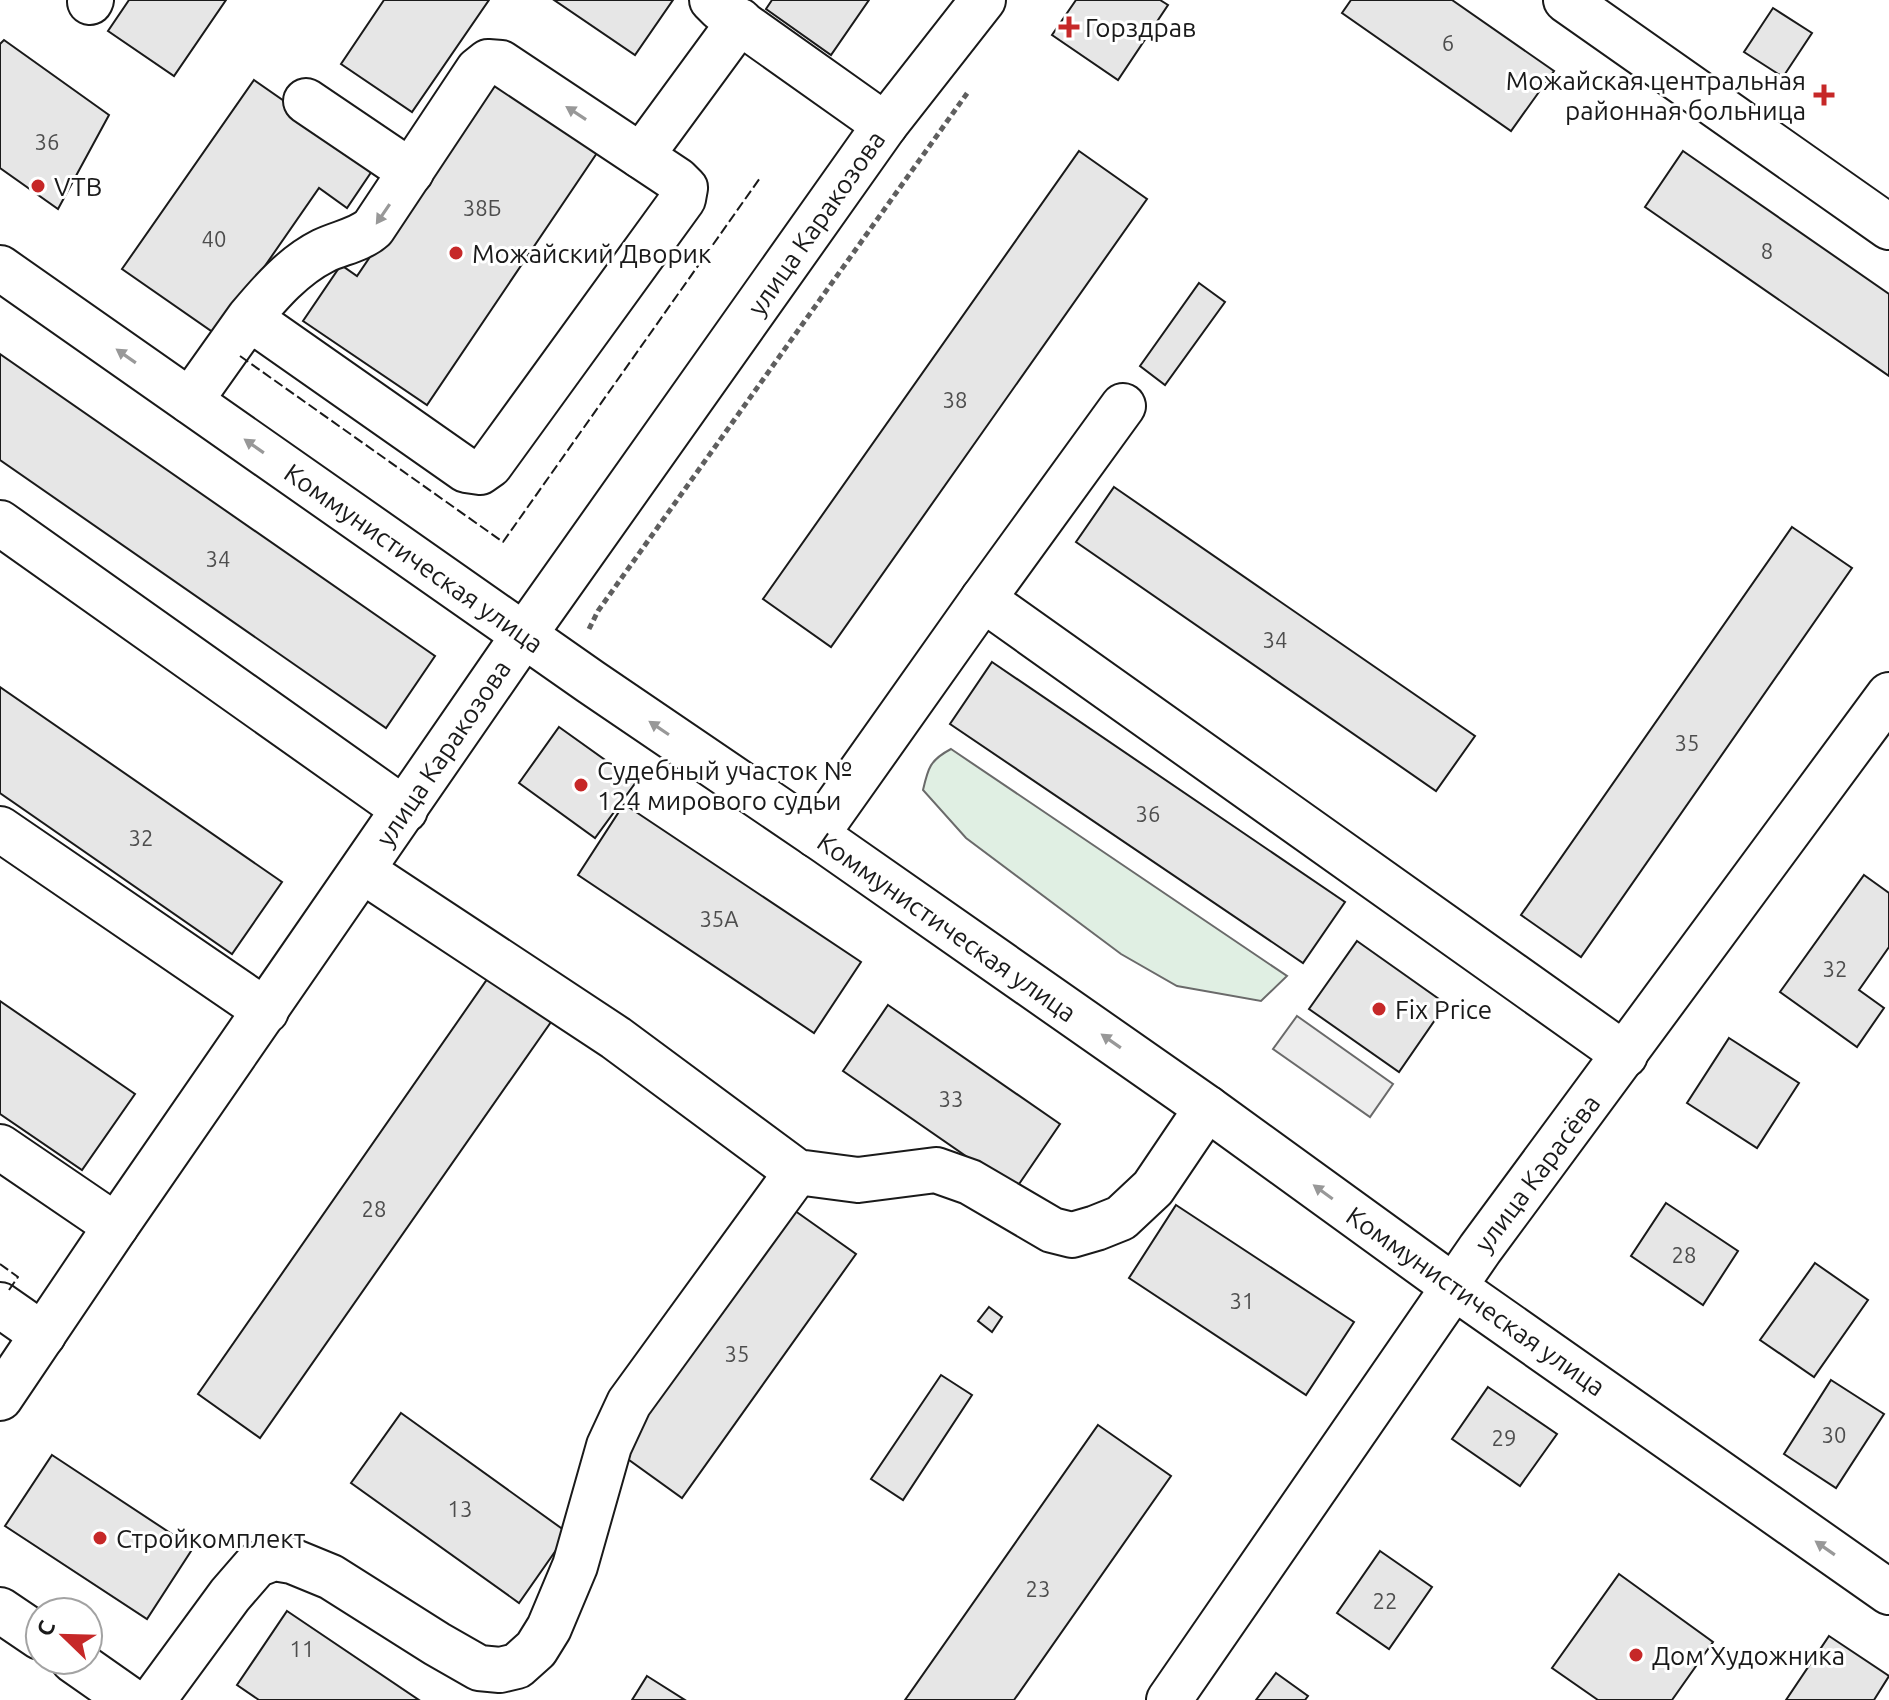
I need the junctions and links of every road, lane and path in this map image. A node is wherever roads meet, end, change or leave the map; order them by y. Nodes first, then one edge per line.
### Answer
1 (983, 0) edge
2 (1566, 0) edge
3 (726, 10) edge
4 (973, 84) dead end
5 (306, 101) dead end
6 (885, 125) junction
7 (641, 156) junction
8 (411, 172) junction
9 (1889, 227) edge
10 (0, 268) edge
11 (249, 318) junction
12 (190, 401) junction
13 (1123, 406) dead end
14 (0, 523) edge
15 (983, 599) junction
16 (524, 635) junction
17 (587, 640) dead end
18 (1889, 695) edge
19 (405, 810) junction
20 (0, 829) edge
21 (816, 835) junction
22 (363, 871) junction
23 (266, 1011) junction
24 (1625, 1055) junction
25 (1207, 1108) junction
26 (0, 1147) edge
27 (797, 1172) junction
28 (116, 1226) junction
29 (1454, 1287) junction
30 (0, 1305) edge
31 (43, 1335) junction
32 (0, 1398) edge
33 (1889, 1592) edge
34 (0, 1610) edge
35 (24, 1626) edge
36 (96, 1676) edge
37 (130, 1700) edge
38 (153, 1700) edge
39 (1169, 1700) edge

1 - 6 street, улица Каракозова
2 - 9 street
3 - 6 street
3 - 7 street
4 - 17 path
5 - 8 street
6 - 16 street, улица Каракозова
7 -> 8 street
7 - 11 street
8 -> 11 street
12 -> 10 street, Коммунистическая улица
11 - 12 street
16 -> 12 street, Коммунистическая улица
13 - 15 street
14 - 19 street
15 - 21 street
15 - 24 street
16 - 19 street, улица Каракозова
21 -> 16 street, Коммунистическая улица
18 - 24 street, улица Карасёва
19 - 22 street, улица Каракозова
20 - 23 street
25 -> 21 street, Коммунистическая улица
22 - 23 street, улица Каракозова
22 - 27 street
23 - 28 street, улица Каракозова
24 - 29 street, улица Карасёва
25 - 27 street
29 -> 25 street, Коммунистическая улица
26 - 28 street
27 - 38 street
28 - 31 street, улица Каракозова
33 -> 29 street, Коммунистическая улица
29 - 39 street, улица Карасёва
30 - 31 street
31 - 32 street, улица Каракозова
34 - 35 street
36 - 37 street

